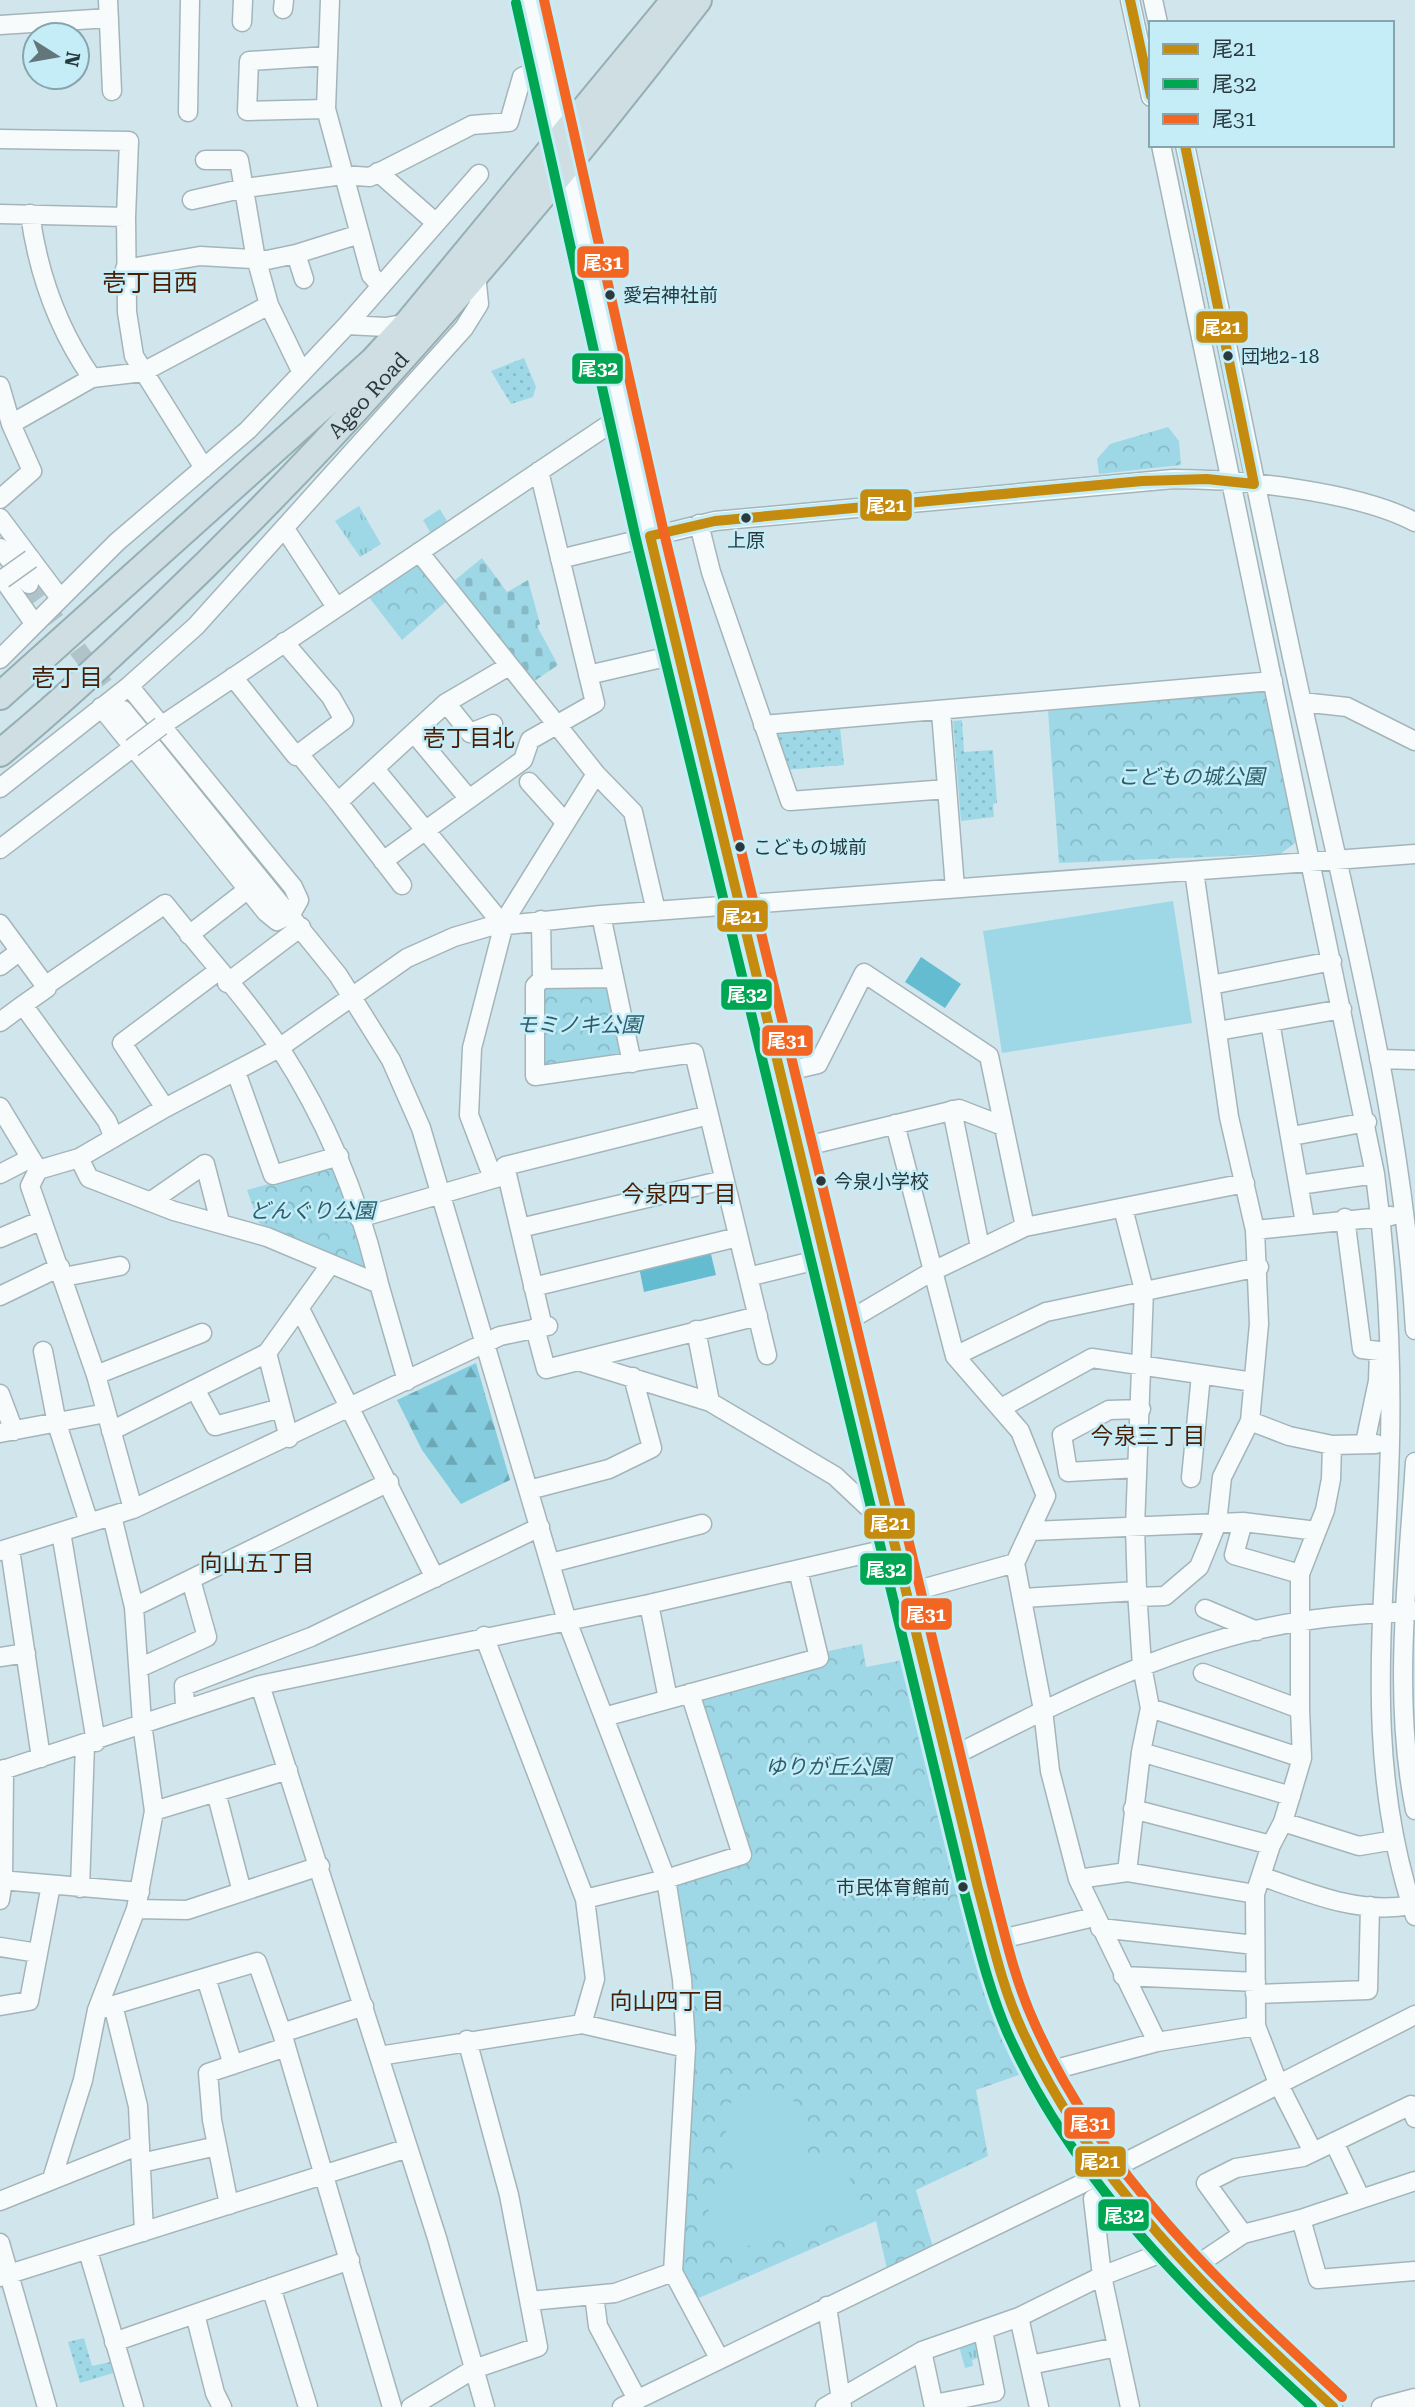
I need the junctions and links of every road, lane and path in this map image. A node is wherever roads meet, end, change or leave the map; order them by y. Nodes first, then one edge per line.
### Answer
1 (190, 0) edge
2 (243, 0) edge
3 (330, 0) edge
4 (530, 0) edge
5 (675, 0) edge
6 (698, 0) edge
7 (1130, 0) edge
8 (1153, 0) edge
9 (108, 9) edge
10 (1158, 21) edge
11 (242, 22) dead end
12 (0, 25) edge
13 (328, 56) junction
14 (544, 67) junction
15 (1149, 87) edge
16 (112, 91) dead end
17 (326, 109) junction
18 (188, 112) dead end
19 (0, 139) edge
20 (560, 140) junction
21 (1161, 147) edge
22 (1185, 147) edge
23 (205, 160) dead end
24 (566, 166) junction
25 (378, 173) junction
26 (478, 174) dead end
27 (342, 175) junction
28 (245, 188) junction
29 (192, 200) dead end
30 (0, 214) edge
31 (30, 214) junction
32 (126, 217) junction
33 (435, 222) junction
34 (360, 234) junction
35 (296, 254) junction
36 (256, 257) junction
37 (125, 270) junction
38 (476, 274) junction
39 (304, 279) dead end
40 (381, 286) junction
41 (270, 304) junction
42 (408, 323) junction
43 (347, 325) junction
44 (143, 372) junction
45 (302, 373) junction
46 (92, 378) junction
47 (0, 386) edge
48 (623, 415) junction
49 (11, 424) junction
50 (204, 468) junction
51 (539, 471) junction
52 (1229, 481) junction
53 (1254, 484) junction
54 (0, 499) edge
55 (0, 518) edge
56 (1415, 523) edge
57 (699, 524) junction
58 (285, 529) junction
59 (650, 536) junction
60 (0, 548) edge
61 (419, 552) junction
62 (31, 559) junction
63 (560, 559) junction
64 (2, 579) edge
65 (29, 584) tunnel mouth
66 (60, 598) junction
67 (336, 607) junction
68 (34, 623) junction
69 (284, 642) junction
70 (679, 654) junction
71 (0, 659) edge
72 (509, 666) junction
73 (588, 675) junction
74 (233, 677) junction
75 (1273, 681) junction
76 (129, 686) junction
77 (0, 696) edge
78 (1302, 702) junction
79 (446, 703) junction
80 (101, 707) junction
81 (123, 710) tunnel mouth
82 (941, 712) junction
83 (556, 722) junction
84 (493, 724) dead end
85 (763, 725) junction
86 (161, 726) junction
87 (414, 733) junction
88 (1415, 741) edge
89 (132, 748) junction
90 (0, 753) edge
91 (299, 754) junction
92 (376, 769) junction
93 (596, 774) junction
94 (529, 782) dead end
95 (0, 788) edge
96 (947, 789) junction
97 (469, 799) junction
98 (338, 802) junction
99 (565, 822) junction
100 (425, 830) junction
101 (0, 849) edge
102 (1415, 854) edge
103 (1337, 859) junction
104 (383, 861) junction
105 (1312, 861) junction
106 (1194, 871) junction
107 (402, 885) dead end
108 (956, 888) junction
109 (247, 890) junction
110 (741, 905) junction
111 (656, 911) junction
112 (601, 915) junction
113 (296, 920) junction
114 (541, 920) junction
115 (0, 923) edge
116 (504, 923) junction
117 (189, 935) junction
118 (20, 951) junction
119 (1332, 961) junction
120 (0, 966) edge
121 (223, 977) junction
122 (614, 978) junction
123 (542, 979) junction
124 (1211, 985) junction
125 (45, 986) junction
126 (352, 995) junction
127 (23, 1005) junction
128 (1342, 1009) junction
129 (0, 1022) edge
130 (1270, 1022) junction
131 (1219, 1031) junction
132 (279, 1048) junction
133 (1379, 1059) junction
134 (1415, 1060) edge
135 (632, 1063) junction
136 (236, 1072) junction
137 (780, 1073) junction
138 (165, 1108) junction
139 (953, 1110) junction
140 (2, 1115) edge
141 (709, 1115) junction
142 (1367, 1122) junction
143 (895, 1124) junction
144 (1003, 1126) junction
145 (1292, 1136) junction
146 (114, 1138) junction
147 (798, 1148) junction
148 (339, 1156) junction
149 (79, 1158) junction
150 (34, 1164) junction
151 (0, 1174) edge
152 (1375, 1174) junction
153 (500, 1177) junction
154 (724, 1180) junction
155 (1245, 1183) junction
156 (1298, 1185) junction
157 (441, 1193) junction
158 (150, 1202) junction
159 (1123, 1208) junction
160 (1381, 1216) junction
161 (1410, 1216) edge
162 (359, 1218) junction
163 (1345, 1218) junction
164 (42, 1220) junction
165 (220, 1222) junction
166 (1306, 1223) junction
167 (1025, 1227) junction
168 (520, 1228) junction
169 (1255, 1230) junction
170 (738, 1237) junction
171 (0, 1238) edge
172 (980, 1247) junction
173 (825, 1258) junction
174 (330, 1265) junction
175 (120, 1266) dead end
176 (1259, 1267) junction
177 (62, 1272) junction
178 (931, 1272) junction
179 (748, 1277) junction
180 (379, 1284) junction
181 (533, 1287) junction
182 (1144, 1290) junction
183 (0, 1296) edge
184 (300, 1309) junction
185 (758, 1316) junction
186 (841, 1325) junction
187 (542, 1327) junction
188 (1415, 1330) edge
189 (696, 1331) junction
190 (202, 1333) dead end
191 (484, 1345) junction
192 (43, 1350) dead end
193 (267, 1353) junction
194 (767, 1355) dead end
195 (955, 1356) junction
196 (578, 1361) junction
197 (1143, 1367) junction
198 (96, 1375) junction
199 (1201, 1375) junction
200 (633, 1377) junction
201 (407, 1381) junction
202 (1253, 1382) junction
203 (195, 1389) junction
204 (0, 1394) edge
205 (710, 1402) junction
206 (281, 1408) junction
207 (1001, 1408) junction
208 (348, 1409) junction
209 (1142, 1409) junction
210 (106, 1413) junction
211 (1250, 1421) junction
212 (57, 1424) junction
213 (111, 1431) junction
214 (7, 1432) edge
215 (289, 1438) junction
216 (1365, 1443) junction
217 (1332, 1445) junction
218 (1390, 1446) junction
219 (1415, 1462) edge
220 (1137, 1468) junction
221 (1191, 1478) dead end
222 (389, 1482) junction
223 (529, 1490) junction
224 (885, 1504) junction
225 (133, 1509) junction
226 (111, 1516) junction
227 (1413, 1521) edge
228 (1243, 1522) junction
229 (1386, 1522) junction
230 (89, 1523) junction
231 (1217, 1523) junction
232 (702, 1524) dead end
233 (540, 1527) junction
234 (1135, 1527) junction
235 (1032, 1531) junction
236 (1317, 1531) junction
237 (61, 1532) junction
238 (895, 1547) junction
239 (5, 1550) edge
240 (551, 1563) junction
241 (1015, 1563) junction
242 (798, 1570) junction
243 (1300, 1574) junction
244 (435, 1578) junction
245 (191, 1580) junction
246 (907, 1593) junction
247 (1137, 1594) junction
248 (1023, 1598) junction
249 (649, 1604) junction
250 (134, 1607) junction
251 (1205, 1609) dead end
252 (1411, 1612) edge
253 (1382, 1613) junction
254 (567, 1620) junction
255 (1303, 1621) junction
256 (1256, 1631) junction
257 (484, 1636) junction
258 (1210, 1643) junction
259 (26, 1653) junction
260 (0, 1657) edge
261 (1142, 1666) junction
262 (139, 1668) junction
263 (261, 1685) junction
264 (690, 1693) junction
265 (668, 1699) junction
266 (185, 1707) junction
267 (1150, 1709) junction
268 (1300, 1709) junction
269 (1043, 1710) junction
270 (604, 1717) junction
271 (142, 1723) junction
272 (90, 1743) junction
273 (1141, 1752) junction
274 (41, 1758) junction
275 (1302, 1758) junction
276 (947, 1759) junction
277 (2, 1770) edge
278 (288, 1770) junction
279 (216, 1792) junction
280 (1291, 1796) junction
281 (1133, 1809) junction
282 (1415, 1810) edge
283 (154, 1811) junction
284 (1283, 1822) junction
285 (1395, 1840) junction
286 (1271, 1845) junction
287 (320, 1866) junction
288 (1127, 1872) junction
289 (1261, 1877) junction
290 (666, 1879) junction
291 (2, 1880) edge
292 (1078, 1880) junction
293 (51, 1885) junction
294 (80, 1888) junction
295 (242, 1892) junction
296 (1255, 1894) junction
297 (585, 1899) junction
298 (0, 1900) edge
299 (138, 1900) junction
300 (1370, 1906) junction
301 (1413, 1911) edge
302 (1097, 1923) junction
303 (993, 1941) junction
304 (1255, 1945) junction
305 (0, 1947) edge
306 (38, 1953) junction
307 (1123, 1976) junction
308 (206, 1978) junction
309 (1256, 1988) junction
310 (0, 2006) edge
311 (364, 2006) junction
312 (105, 2008) junction
313 (1415, 2015) edge
314 (582, 2024) junction
315 (1256, 2026) junction
316 (284, 2040) junction
317 (467, 2040) junction
318 (1157, 2042) junction
319 (686, 2048) junction
320 (379, 2056) junction
321 (233, 2065) junction
322 (1045, 2072) junction
323 (1278, 2083) junction
324 (1415, 2118) edge
325 (1334, 2142) junction
326 (218, 2146) junction
327 (408, 2148) junction
328 (1313, 2152) junction
329 (141, 2154) junction
330 (323, 2177) junction
331 (52, 2179) junction
332 (1109, 2180) junction
333 (1415, 2181) edge
334 (1360, 2197) junction
335 (0, 2201) edge
336 (229, 2205) junction
337 (1301, 2219) junction
338 (144, 2232) junction
339 (1242, 2234) junction
340 (0, 2243) edge
341 (1168, 2250) junction
342 (88, 2251) junction
343 (351, 2260) junction
344 (1188, 2271) junction
345 (1415, 2271) edge
346 (673, 2272) junction
347 (5, 2276) edge
348 (1102, 2276) junction
349 (271, 2287) junction
350 (594, 2295) junction
351 (530, 2301) junction
352 (827, 2306) junction
353 (195, 2314) junction
354 (1019, 2317) junction
355 (983, 2331) junction
356 (114, 2342) junction
357 (1117, 2347) junction
358 (922, 2351) junction
359 (719, 2358) junction
360 (1030, 2365) junction
361 (474, 2369) junction
362 (1415, 2398) edge
363 (629, 2403) edge
364 (836, 2404) edge
365 (934, 2406) edge
366 (47, 2407) edge
367 (134, 2407) edge
368 (222, 2407) edge
369 (308, 2407) edge
370 (392, 2407) edge
371 (411, 2407) edge
372 (485, 2407) edge
373 (1039, 2407) edge
374 (1130, 2407) edge
375 (1333, 2407) edge
376 (1381, 2407) edge

1 - 18 street
2 - 11 street
3 - 13 street
4 - 14 street
5 - 20 highway, Ageo Road
6 - 24 highway, Ageo Road
7 - 15 street
8 - 10 street
9 - 12 street
9 - 16 street
13 - 17 street
13 - 17 street
14 - 20 street
14 - 25 street
17 - 27 street
19 - 32 street
20 - 24 street
20 - 42 highway, Ageo Road
21 - 52 street
22 - 53 street
23 - 28 street
24 - 38 highway, Ageo Road
24 - 48 street
25 - 27 street
25 - 33 street
26 - 33 street
27 - 28 street
27 - 34 street
28 - 29 street
28 - 36 street
30 - 31 street
31 - 32 street
31 - 46 street
32 - 37 street
33 - 40 street
34 - 35 street
34 - 40 street
35 - 36 street
35 - 39 street
36 - 37 street
36 - 41 street
37 - 44 street
38 - 58 street
38 - 90 highway, Ageo Road
40 - 43 street
41 - 44 street
41 - 45 street
42 - 43 street
42 - 77 highway, Ageo Road
43 - 45 street
44 - 46 street
44 - 50 street
45 - 50 street
46 - 49 street
47 - 49 street
48 - 51 street
48 - 59 street
49 - 54 street
50 - 66 street
51 - 61 street
51 - 63 street
52 - 53 street
52 - 57 street
52 - 75 street
53 - 56 street
53 - 78 street
55 - 62 street
57 - 59 street
57 - 85 street
58 - 67 street
58 - 76 street
59 - 63 street
59 - 70 street
60 - 65 street
61 - 67 street
61 - 72 street
62 - 64 street, bridge
62 - 66 street
63 - 73 street
64 - 68 street
66 - 68 street
67 - 69 street
68 - 71 street
69 - 74 street
69 - 91 street
70 - 73 street
70 - 110 street
72 - 79 street
72 - 83 street
73 - 83 street
74 - 86 street
74 - 91 street
75 - 82 street
75 - 105 street
76 - 80 street
76 - 86 street
78 - 88 street
78 - 103 street
79 - 84 street
79 - 87 street
80 - 89 street
80 - 95 street
81 - 113 street
82 - 85 street
82 - 96 street
83 - 93 street
83 - 97 street
85 - 96 street
86 - 89 street, bridge
86 - 113 street
87 - 92 street
87 - 97 street
89 - 101 street
89 - 109 street
91 - 98 street
92 - 98 street
92 - 100 street
93 - 99 street
93 - 111 street
94 - 99 street
96 - 108 street
97 - 100 street
98 - 104 street
99 - 116 street
100 - 104 street
100 - 116 street
102 - 103 street
103 - 105 street
103 - 133 street
104 - 107 street
105 - 106 street
105 - 119 street
106 - 108 street
106 - 124 street
108 - 110 street
109 - 113 street
109 - 117 street
110 - 111 street
110 - 137 street
111 - 112 street
112 - 114 street
112 - 122 street
113 - 121 street
113 - 126 street
114 - 116 street
114 - 123 street
115 - 118 street
116 - 126 street
116 - 153 street
117 - 121 street
117 - 125 street
118 - 120 street
118 - 125 street
119 - 124 street
119 - 128 street
121 - 132 street
121 - 138 street
122 - 123 street
122 - 135 street
123 - 135 street
124 - 131 street
125 - 127 street
126 - 132 street
126 - 157 street
127 - 129 street
127 - 146 street
128 - 130 street
128 - 142 street
130 - 131 street
130 - 145 street
131 - 155 street
132 - 136 street
132 - 148 street
133 - 134 street
133 - 161 street
135 - 141 street
136 - 138 street
136 - 148 street
137 - 144 street
137 - 147 street
138 - 146 street
139 - 143 street
139 - 144 street
139 - 172 street
140 - 150 street
141 - 153 street
141 - 154 street
142 - 145 street
142 - 152 street
143 - 147 street
143 - 178 street
144 - 167 street
145 - 156 street
146 - 149 street
147 - 173 street
148 - 162 street
149 - 150 street
149 - 158 street
150 - 151 street
150 - 164 street
152 - 156 street
152 - 160 street
153 - 157 street
153 - 168 street
154 - 168 street
154 - 170 street
155 - 159 street
155 - 169 street
156 - 166 street
157 - 162 street
157 - 191 street
158 - 165 street
158 - 165 street
159 - 167 street
159 - 182 street
160 - 161 street
160 - 163 street
160 - 218 street
161 - 188 street
162 - 180 street
163 - 166 street
163 - 216 street
164 - 171 street
164 - 177 street
165 - 174 street
166 - 169 street
167 - 172 street
168 - 181 street
169 - 176 street
170 - 179 street
170 - 181 street
172 - 178 street
173 - 179 street
173 - 186 street
174 - 180 street
174 - 184 street
175 - 177 street
176 - 182 street
176 - 202 street
177 - 183 street
177 - 198 street
178 - 186 street
178 - 195 street
179 - 185 street
180 - 201 street
181 - 187 street
182 - 195 street
182 - 197 street
184 - 193 street
184 - 208 street
185 - 189 street
185 - 194 street
186 - 224 street
187 - 191 street
187 - 196 street
189 - 196 street
189 - 205 street
190 - 198 street
191 - 201 street
191 - 223 street
192 - 212 street
193 - 203 street
193 - 206 street
195 - 207 street
196 - 200 street
197 - 199 street
197 - 207 street
197 - 209 street
198 - 210 street
199 - 202 street
199 - 221 street
200 - 205 street
200 - 223 street
201 - 208 street
202 - 211 street
203 - 206 street
203 - 213 street
204 - 214 street
205 - 224 street
206 - 215 street
207 - 235 street
208 - 215 street
208 - 222 street
209 - 220 street
209 - 220 street
210 - 212 street
210 - 213 street
211 - 217 street
211 - 231 street
212 - 214 street
212 - 230 street
213 - 225 street
215 - 225 street
216 - 217 street
216 - 218 street
217 - 236 street
218 - 229 street
219 - 227 street
220 - 234 street
222 - 244 street
222 - 245 street
223 - 233 street
224 - 238 street
225 - 226 street
226 - 230 street
226 - 250 street
227 - 229 street
227 - 252 street
228 - 231 street
228 - 236 street
228 - 243 street
229 - 253 street
230 - 237 street
231 - 234 street
231 - 247 street
232 - 240 street
233 - 240 street
233 - 244 street
234 - 235 street
234 - 247 street
235 - 241 street
236 - 243 street
237 - 239 street
237 - 272 street
238 - 242 street
238 - 246 street
239 - 259 street
240 - 254 street
241 - 246 street
241 - 248 street
242 - 249 street
242 - 264 street
243 - 255 street
244 - 266 street
245 - 250 street
245 - 262 street
246 - 276 street
247 - 248 street
247 - 261 street
248 - 269 street
249 - 254 street
249 - 265 street
250 - 262 street
251 - 256 street
252 - 253 street
252 - 282 street
253 - 255 street
253 - 285 street
254 - 257 street
254 - 270 street
255 - 256 street
255 - 268 street
256 - 258 street
257 - 263 street
257 - 297 street
258 - 261 street
258 - 268 street
259 - 260 street
259 - 274 street
261 - 267 street
261 - 269 street
262 - 271 street
263 - 266 street
263 - 278 street
264 - 265 street
264 - 290 street
265 - 270 street
266 - 271 street
267 - 273 street
267 - 275 street
268 - 275 street
269 - 276 street
269 - 292 street
270 - 290 street
271 - 272 street
271 - 283 street
272 - 274 street
272 - 294 street
273 - 280 street
273 - 281 street
274 - 277 street
275 - 280 street
276 - 303 street
277 - 291 street
278 - 279 street
278 - 287 street
279 - 283 street
279 - 295 street
280 - 284 street
281 - 286 street
281 - 288 street
283 - 299 street
284 - 285 street
284 - 286 street
285 - 301 street
286 - 289 street
287 - 295 street
287 - 311 street
288 - 292 street
288 - 296 street
289 - 296 street
289 - 300 street
290 - 297 street
290 - 319 street
291 - 293 street
291 - 298 street
292 - 302 street
293 - 294 street
293 - 306 street
294 - 299 street
295 - 299 street
296 - 304 street
297 - 314 street
299 - 312 street
300 - 301 street
300 - 309 street
302 - 303 street
302 - 304 street
302 - 307 street
303 - 322 street
304 - 309 street
305 - 306 street
306 - 310 street
307 - 309 street
307 - 318 street
308 - 312 street
308 - 316 street
308 - 321 street
309 - 315 street
311 - 316 street
311 - 320 street
312 - 329 street
312 - 331 street
313 - 323 street
314 - 317 street
314 - 319 street
315 - 318 street
315 - 323 street
316 - 321 street
316 - 330 street
317 - 320 street
317 - 351 street
318 - 322 street
319 - 346 street
320 - 327 street
321 - 326 street
322 - 332 street
323 - 328 street
323 - 332 street
324 - 325 street
325 - 328 street
325 - 334 street
326 - 329 street
326 - 336 street
327 - 330 street
327 - 361 street
328 - 339 street
329 - 331 street
329 - 338 street
330 - 336 street
330 - 343 street
331 - 335 street
332 - 341 street
332 - 348 street
332 - 352 street
333 - 334 street
334 - 337 street
336 - 338 street
337 - 339 street
337 - 345 street
338 - 342 street
339 - 344 street
340 - 347 street
341 - 344 street
341 - 348 street
342 - 347 street
342 - 356 street
343 - 349 street
343 - 370 street
344 - 375 street
346 - 350 street
346 - 359 street
347 - 366 street
348 - 354 street
348 - 357 street
349 - 353 street
349 - 369 street
350 - 351 street
350 - 363 street
351 - 361 street
352 - 359 street
352 - 364 street
353 - 356 street
353 - 368 street
354 - 355 street
354 - 360 street
355 - 358 street
355 - 365 street
356 - 367 street
357 - 360 street
357 - 374 street
358 - 364 street
358 - 365 street
359 - 363 street
360 - 373 street
361 - 371 street
361 - 372 street
362 - 376 street

